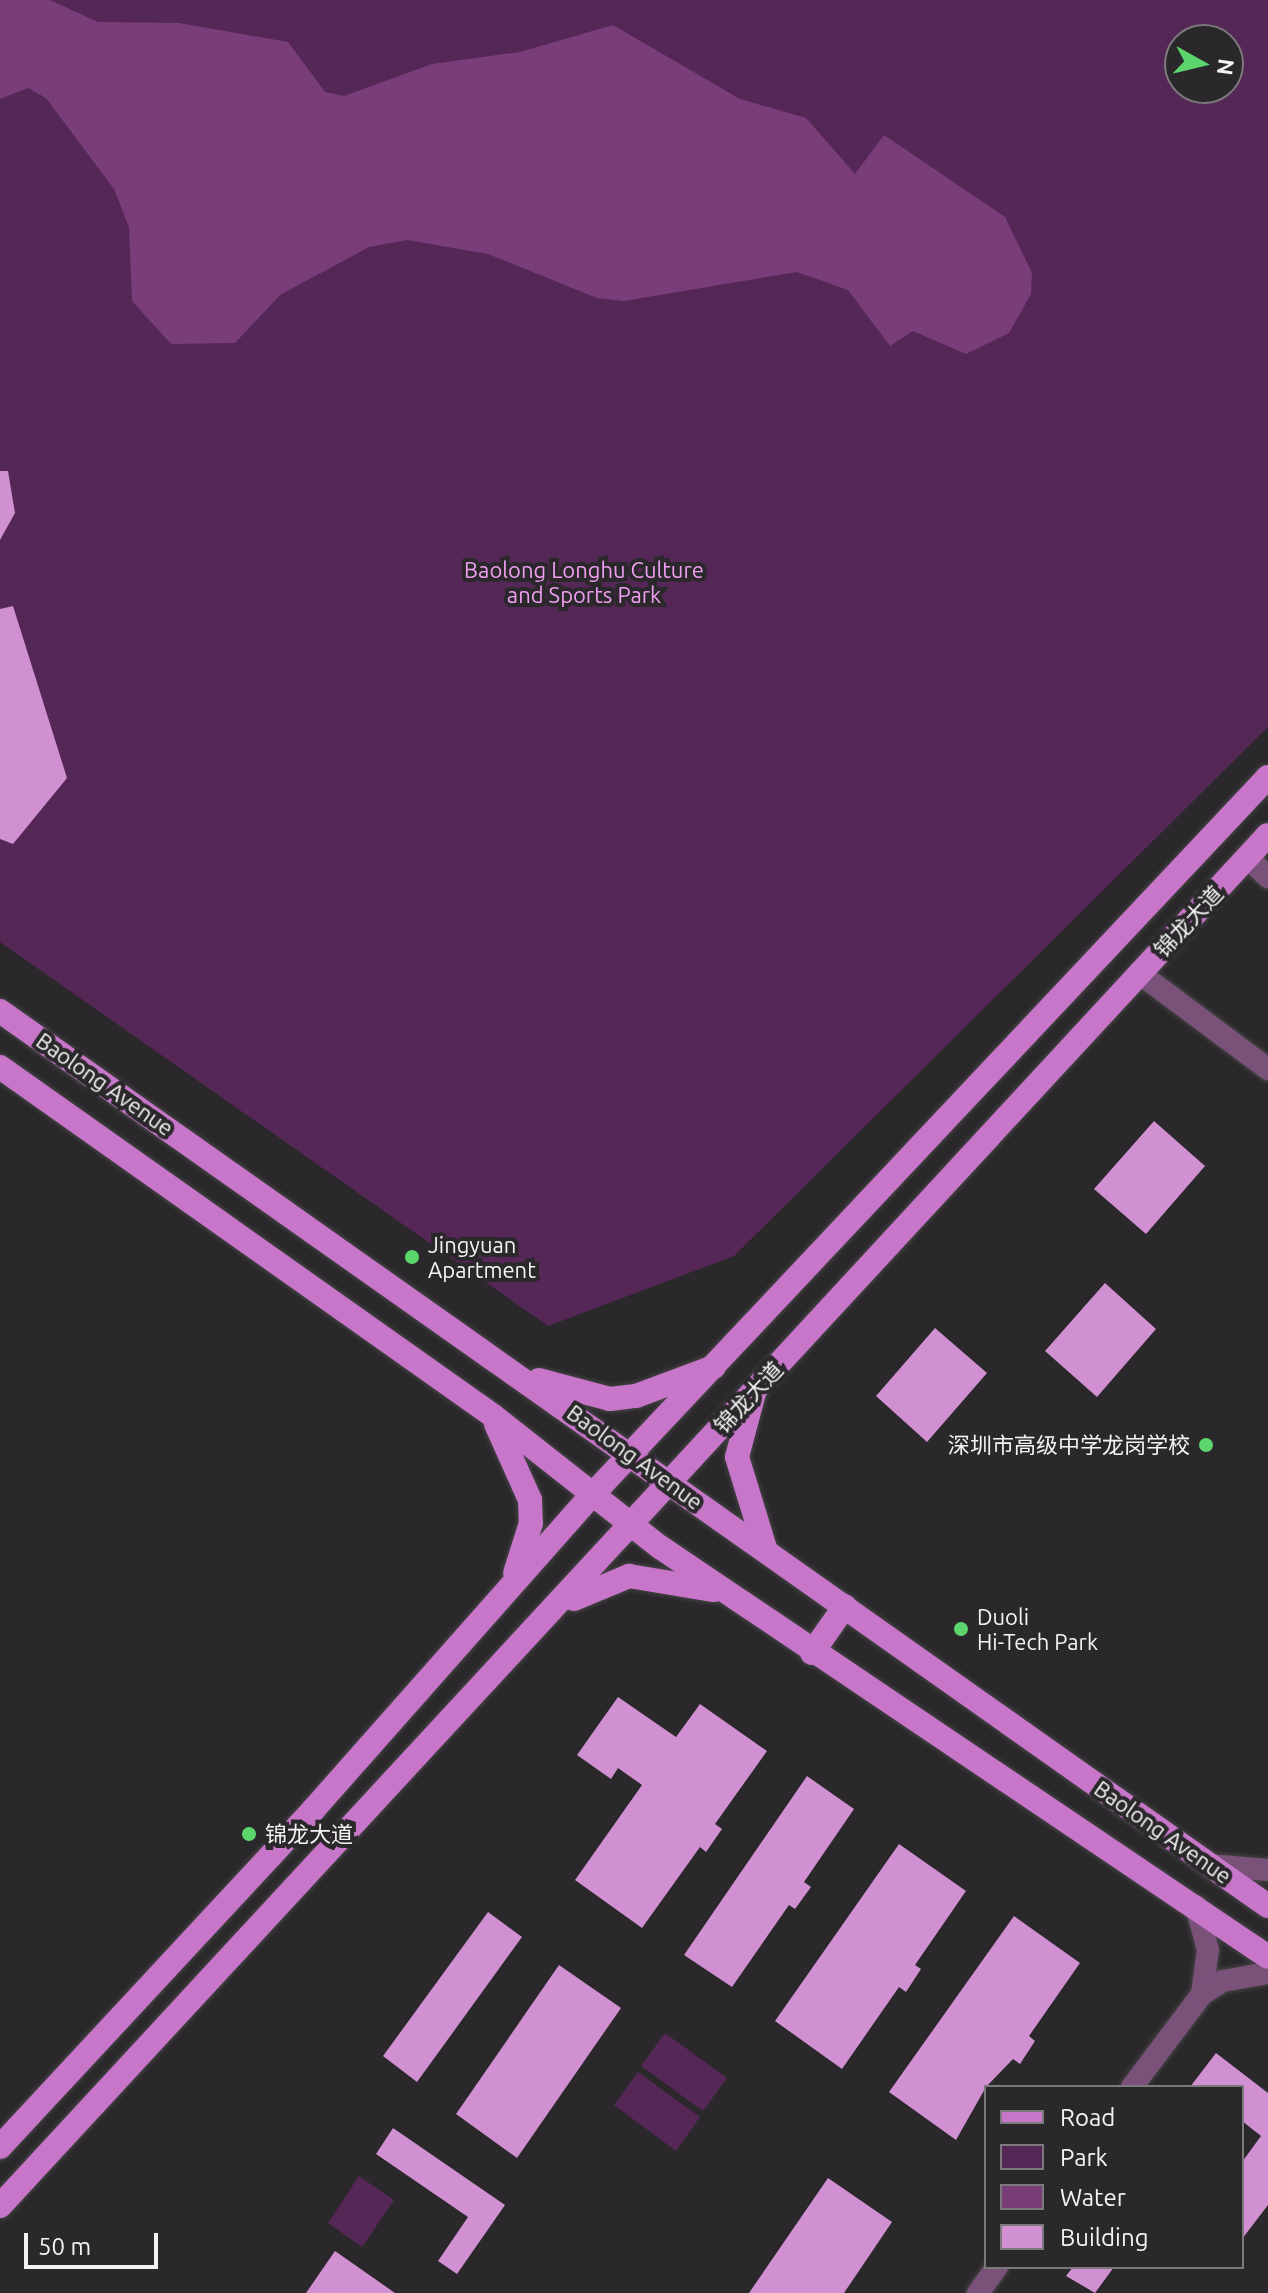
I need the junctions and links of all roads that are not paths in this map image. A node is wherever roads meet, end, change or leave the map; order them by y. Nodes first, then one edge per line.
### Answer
1 (1268, 777) edge
2 (1268, 835) edge
3 (1247, 857) junction
4 (1268, 877) edge
5 (1139, 973) junction
6 (0, 1011) edge
7 (0, 1067) edge
8 (1268, 1069) edge
9 (720, 1365) junction
10 (519, 1373) junction
11 (755, 1388) junction
12 (492, 1415) junction
13 (630, 1454) junction
14 (670, 1482) junction
15 (592, 1495) junction
16 (633, 1526) junction
17 (766, 1551) junction
18 (509, 1588) junction
19 (728, 1594) junction
20 (845, 1606) junction
21 (551, 1612) junction
22 (812, 1653) junction
23 (1209, 1865) junction
24 (1268, 1870) edge
25 (1196, 1906) junction
26 (1268, 1906) edge
27 (1268, 1957) edge
28 (1268, 1973) edge
29 (1202, 1994) junction
30 (1134, 2085) edge
31 (0, 2147) edge
32 (0, 2206) edge
33 (996, 2269) edge
34 (978, 2293) edge

1 - 9 main road, 锦龙大道
2 - 3 main road, 锦龙大道
3 - 4 street
3 - 5 main road, 锦龙大道
5 - 8 street
5 - 11 main road, 锦龙大道
6 - 10 main road, Baolong Avenue
7 - 12 main road, Baolong Avenue
9 - 10 main road
9 - 13 main road, 锦龙大道
10 - 13 main road, Baolong Avenue
11 - 14 main road, 锦龙大道
11 - 17 main road
12 - 15 main road, Baolong Avenue
12 - 18 main road
13 - 14 main road, Baolong Avenue
13 - 15 main road, 锦龙大道
14 - 16 main road, 锦龙大道
14 - 17 main road, Baolong Avenue
15 - 16 main road, Baolong Avenue
15 - 18 main road, 锦龙大道
16 - 19 main road, Baolong Avenue
16 - 21 main road, 锦龙大道
17 - 20 main road, Baolong Avenue
18 - 31 main road, 锦龙大道
19 - 21 main road
19 - 22 main road, Baolong Avenue
20 - 22 main road
20 - 23 main road, Baolong Avenue
21 - 32 main road, 锦龙大道
22 - 25 main road, Baolong Avenue
23 - 24 street
23 - 26 main road, Baolong Avenue
25 - 27 main road, Baolong Avenue
25 - 29 street
28 - 29 street
29 - 30 street
33 - 34 street

